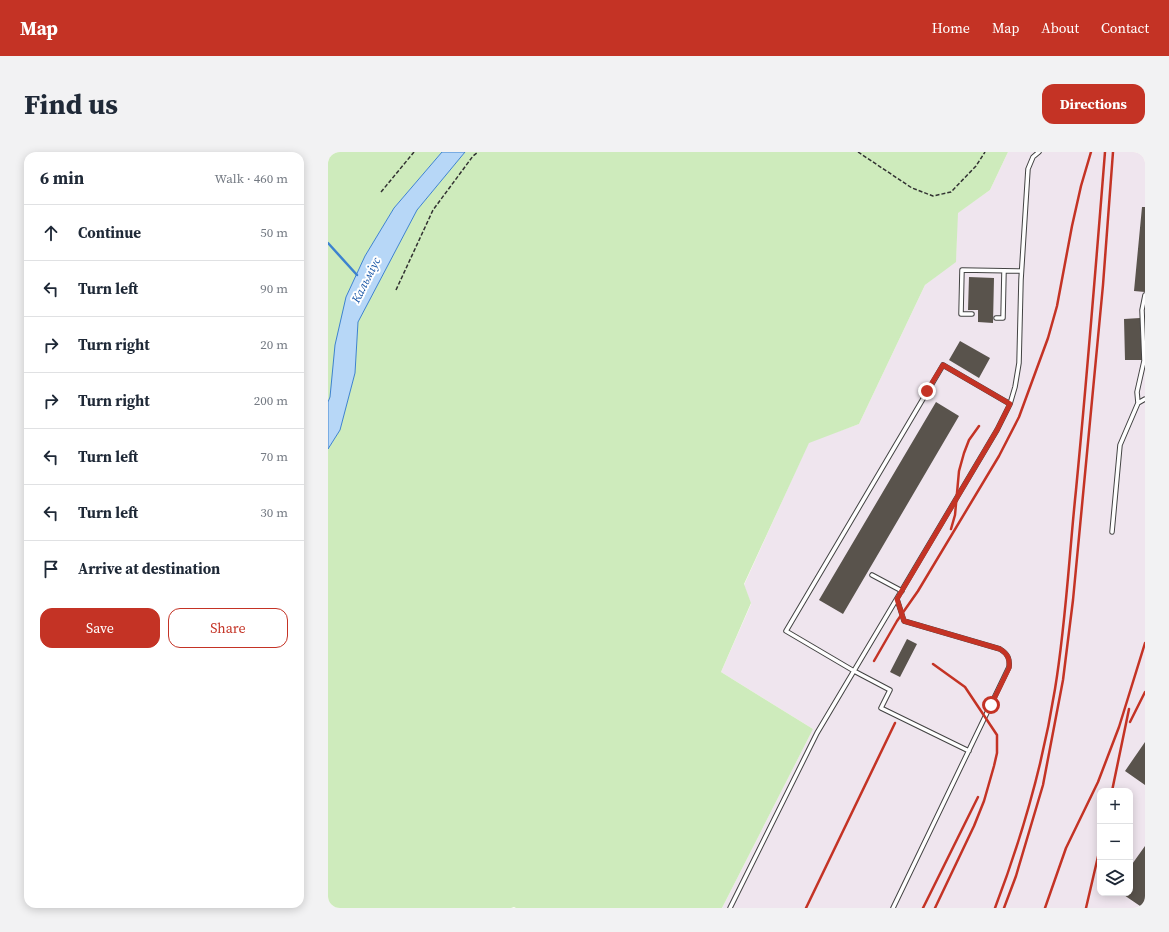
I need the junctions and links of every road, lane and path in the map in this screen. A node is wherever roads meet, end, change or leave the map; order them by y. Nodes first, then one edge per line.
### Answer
1 (414, 152) edge
2 (478, 152) edge
3 (858, 152) edge
4 (985, 152) edge
5 (1039, 152) edge
6 (381, 192) dead end
7 (1004, 271) junction
8 (1021, 272) junction
9 (396, 290) dead end
10 (1145, 295) edge
11 (972, 314) dead end
12 (996, 318) dead end
13 (1145, 399) edge
14 (1138, 403) junction
15 (1010, 404) junction
16 (1112, 532) dead end
17 (872, 575) dead end
18 (902, 591) junction
19 (897, 599) junction
20 (854, 671) junction
21 (969, 751) junction
22 (730, 908) edge
23 (893, 908) edge

1 - 6 path
2 - 9 path
3 - 4 path
5 - 8 lane
7 - 8 lane
7 - 11 lane
7 - 12 lane
8 - 15 lane
10 - 14 lane
13 - 14 lane
14 - 16 lane
15 - 18 lane
15 - 20 lane
17 - 18 lane
18 - 19 lane
19 - 20 lane
19 - 21 lane
20 - 21 lane
20 - 22 lane
21 - 23 lane

